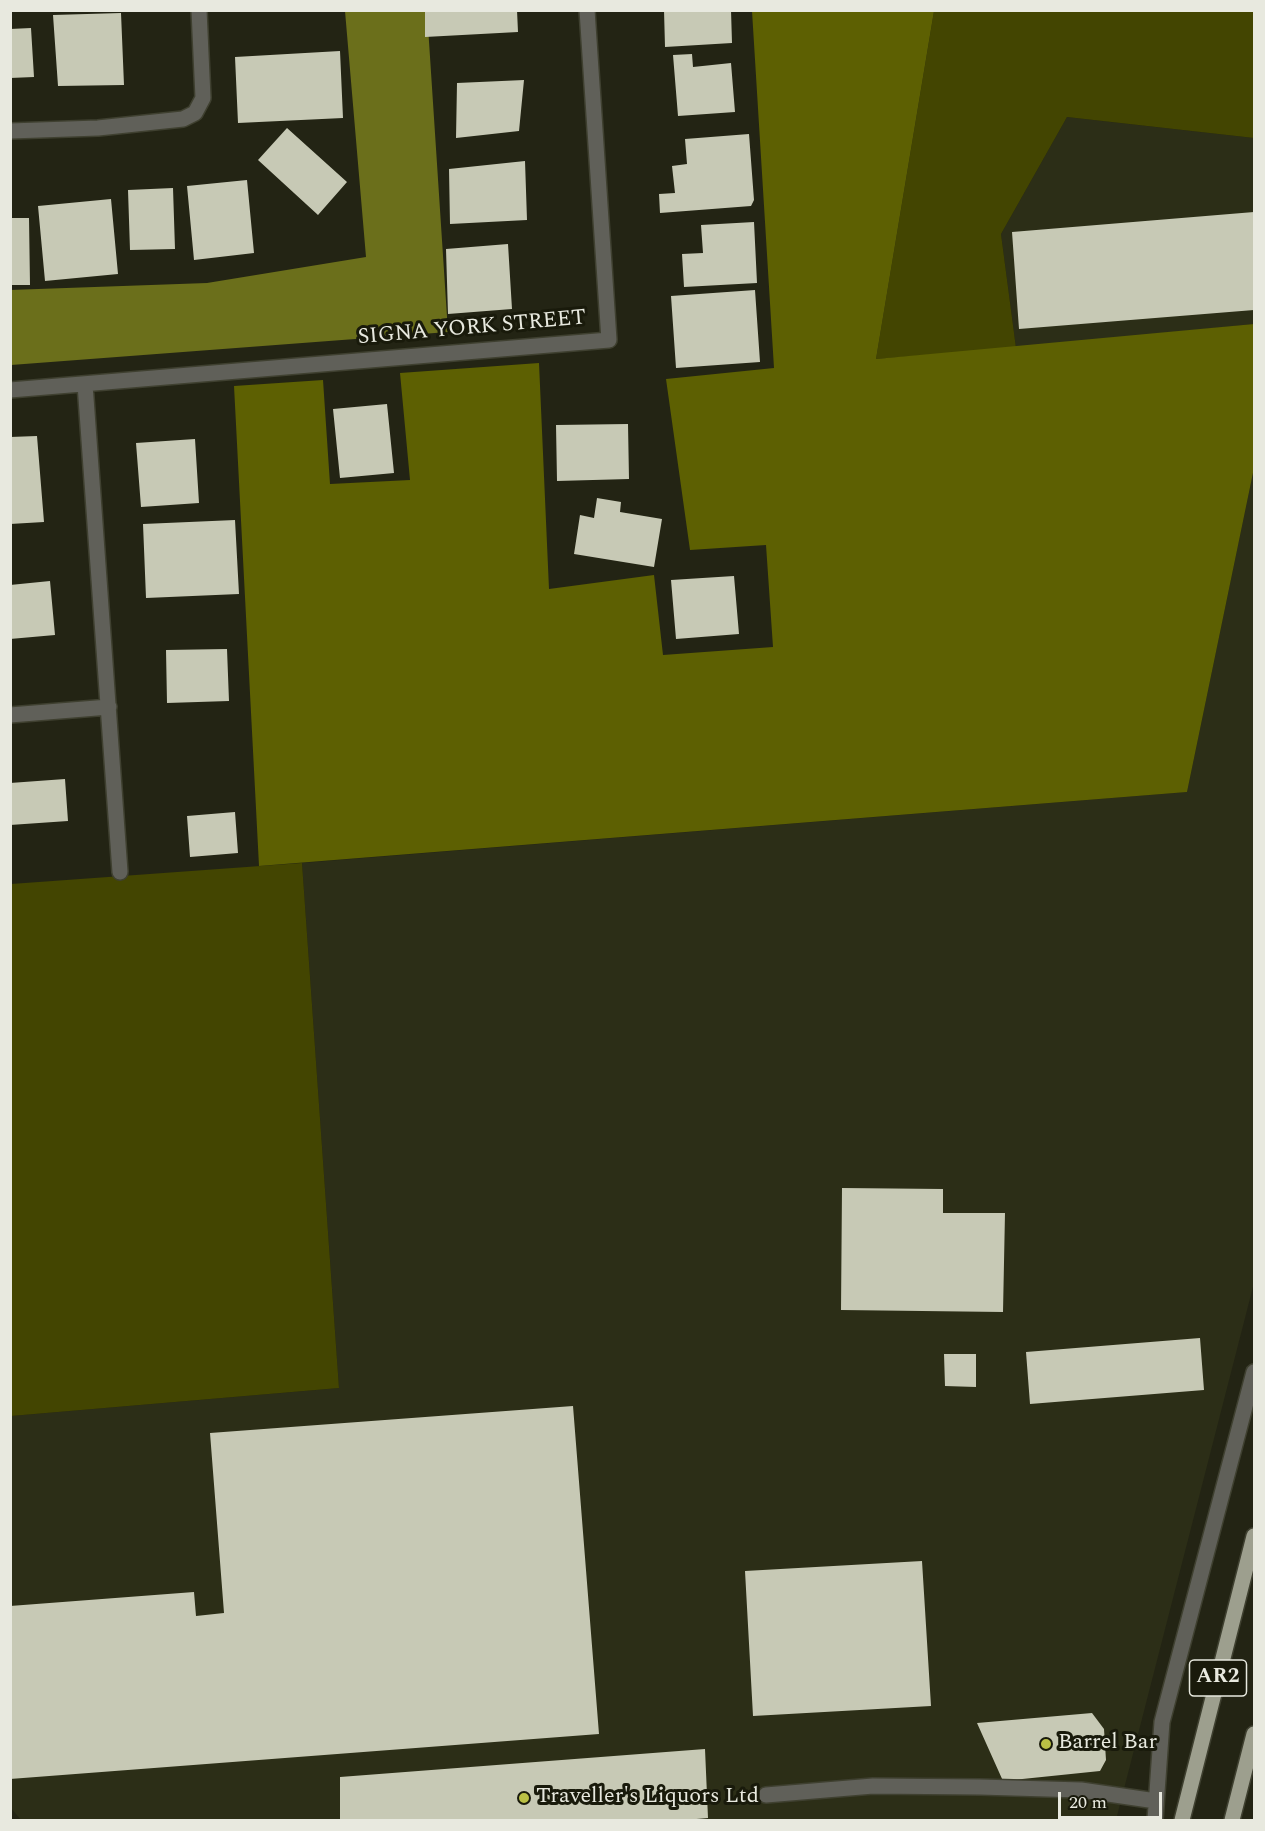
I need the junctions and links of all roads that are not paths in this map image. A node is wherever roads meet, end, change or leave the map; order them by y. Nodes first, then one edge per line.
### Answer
1 (199, 10) edge
2 (587, 10) edge
3 (10, 131) edge
4 (86, 384) junction
5 (10, 390) edge
6 (109, 707) junction
7 (10, 715) edge
8 (120, 872) dead end
9 (1254, 1372) edge
10 (1254, 1536) edge
11 (1254, 1734) edge
12 (765, 1795) dead end
13 (1156, 1800) junction
14 (1155, 1821) edge
15 (1182, 1821) edge
16 (1232, 1821) edge

1 - 3 street
2 - 4 street, SIGNA YORK STREET
4 - 5 street, SIGNA YORK STREET
4 - 6 street
6 - 7 street
6 - 8 street
9 - 13 street
10 - 15 main road, AR2
11 - 16 main road
12 - 13 street
13 - 14 street

